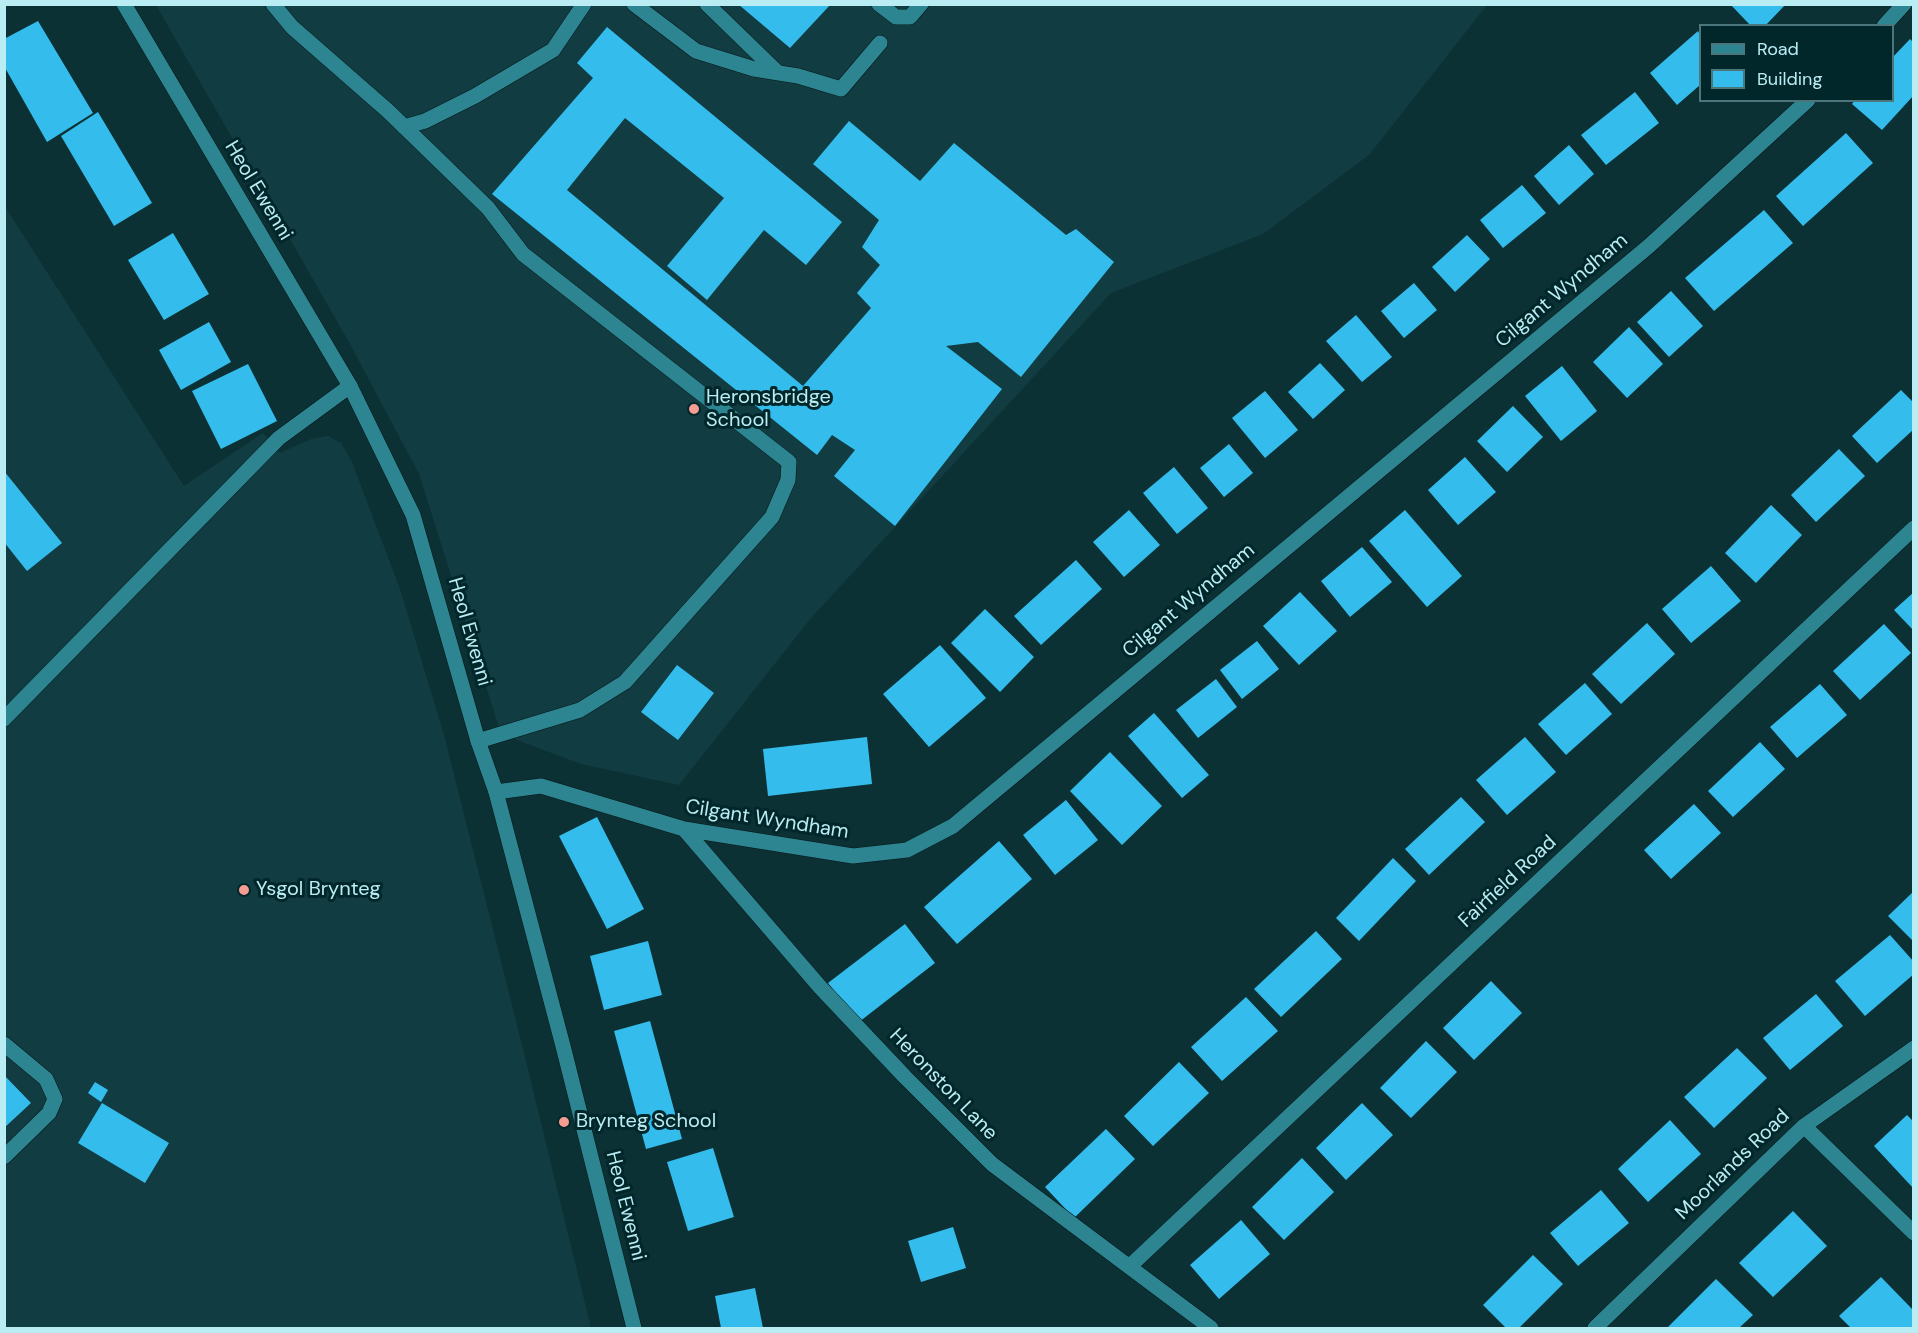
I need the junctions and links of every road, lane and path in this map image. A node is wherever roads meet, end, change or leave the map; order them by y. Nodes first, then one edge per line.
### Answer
1 (123, 4) edge
2 (273, 4) edge
3 (584, 4) edge
4 (634, 4) edge
5 (707, 4) edge
6 (879, 4) edge
7 (921, 4) edge
8 (1904, 4) edge
9 (1886, 24) edge
10 (880, 43) dead end
11 (777, 72) junction
12 (1806, 102) edge
13 (404, 127) junction
14 (350, 386) junction
15 (1914, 528) edge
16 (4, 719) edge
17 (478, 741) junction
18 (496, 792) junction
19 (684, 829) junction
20 (4, 1044) edge
21 (1914, 1048) edge
22 (1804, 1126) junction
23 (4, 1157) edge
24 (1914, 1233) edge
25 (1130, 1266) junction
26 (634, 1329) edge
27 (1211, 1329) edge
28 (1595, 1329) edge

1 - 14 street, Heol Ewenni
2 - 13 street
3 - 13 street
4 - 11 street
5 - 11 street
6 - 7 street
8 - 9 street
10 - 11 street
12 - 19 street, Cilgant Wyndham
13 - 17 street
14 - 16 street
14 - 17 street, Heol Ewenni
15 - 25 street, Fairfield Road
17 - 18 street, Heol Ewenni
18 - 19 street, Cilgant Wyndham
18 - 26 street, Heol Ewenni
19 - 25 street, Heronston Lane
20 - 23 street
21 - 22 street, Moorlands Road
22 - 24 street
22 - 28 street, Moorlands Road
25 - 27 street, Heronston Lane

